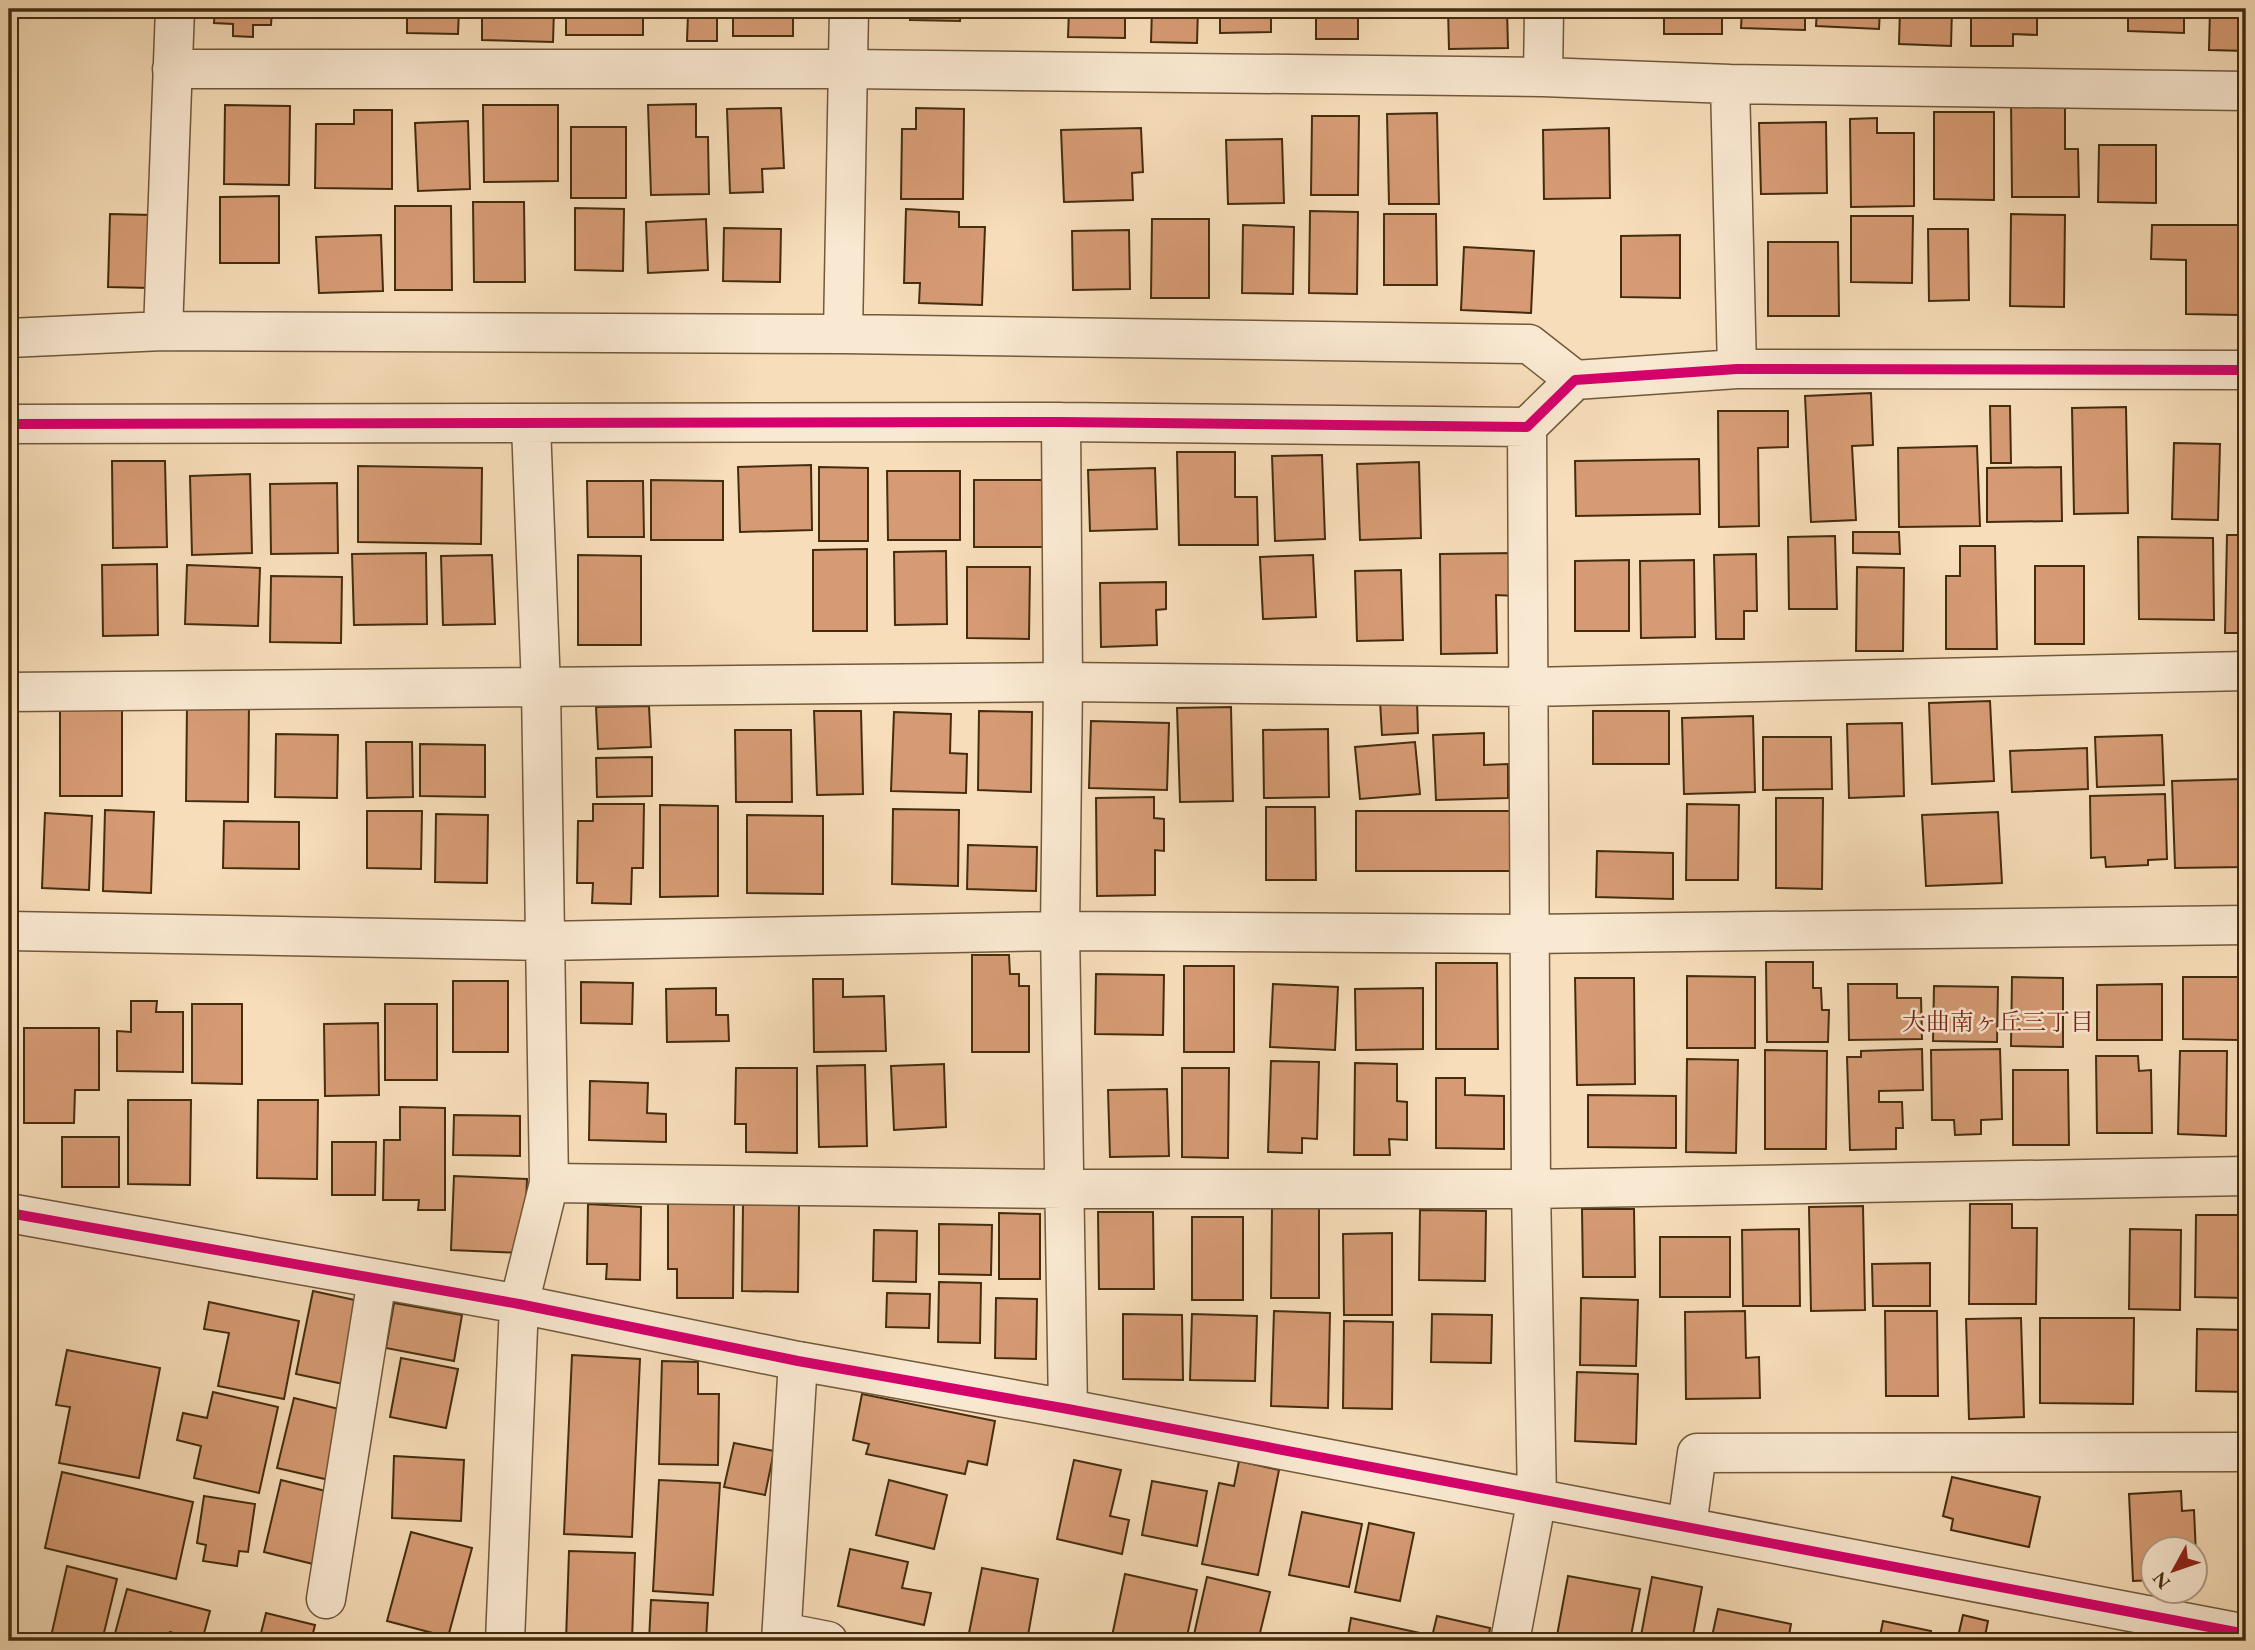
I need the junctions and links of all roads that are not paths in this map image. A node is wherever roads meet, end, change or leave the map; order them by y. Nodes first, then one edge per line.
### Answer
1 (175, 9) edge
2 (849, 9) edge
3 (1544, 9) edge
4 (172, 69) junction
5 (848, 69) junction
6 (1543, 77) junction
7 (1730, 85) junction
8 (2246, 91) edge
9 (163, 331) junction
10 (844, 334) junction
11 (9, 338) edge
12 (1737, 369) junction
13 (2246, 370) edge
14 (1576, 380) junction
15 (1060, 422) junction
16 (9, 424) edge
17 (531, 425) junction
18 (1527, 427) junction
19 (2246, 671) edge
20 (1063, 682) junction
21 (1529, 687) junction
22 (541, 688) junction
23 (9, 692) edge
24 (2246, 925) edge
25 (9, 931) edge
26 (1060, 931) junction
27 (1530, 934) junction
28 (544, 941) junction
29 (2246, 1176) edge
30 (549, 1183) junction
31 (1064, 1189) junction
32 (1531, 1189) junction
33 (9, 1213) edge
34 (377, 1279) junction
35 (519, 1304) junction
36 (798, 1361) junction
37 (1068, 1409) junction
38 (2246, 1452) edge
39 (1537, 1498) junction
40 (1687, 1526) junction
41 (326, 1599) dead end
42 (2246, 1634) edge
43 (782, 1637) edge
44 (505, 1641) edge
45 (828, 1641) edge
46 (1510, 1641) edge

1 - 4 street
2 - 5 street
3 - 6 street
4 - 5 street
4 - 9 street
5 - 6 street
5 - 10 street
6 - 7 street
7 - 8 street
7 - 12 street
9 - 10 street
9 - 11 street
10 - 14 street
12 - 13 street
12 - 14 street
14 - 18 street
15 - 17 street
15 - 18 street
15 - 20 street
16 - 17 street
17 - 22 street
18 - 21 street
19 - 21 street
20 - 21 street
20 - 22 street
20 - 26 street
21 - 27 street
22 - 23 street
22 - 28 street
24 - 27 street
25 - 28 street
26 - 27 street
26 - 28 street
26 - 31 street
27 - 32 street
28 - 30 street
29 - 32 street
30 - 31 street
30 - 35 street
31 - 32 street
31 - 37 street
32 - 39 street
33 - 34 street
34 - 35 street
34 - 41 street
35 - 36 street
35 - 44 street
36 - 37 street
36 - 43 street
37 - 39 street
38 - 40 street
39 - 40 street
39 - 46 street
40 - 42 street
43 - 45 street

